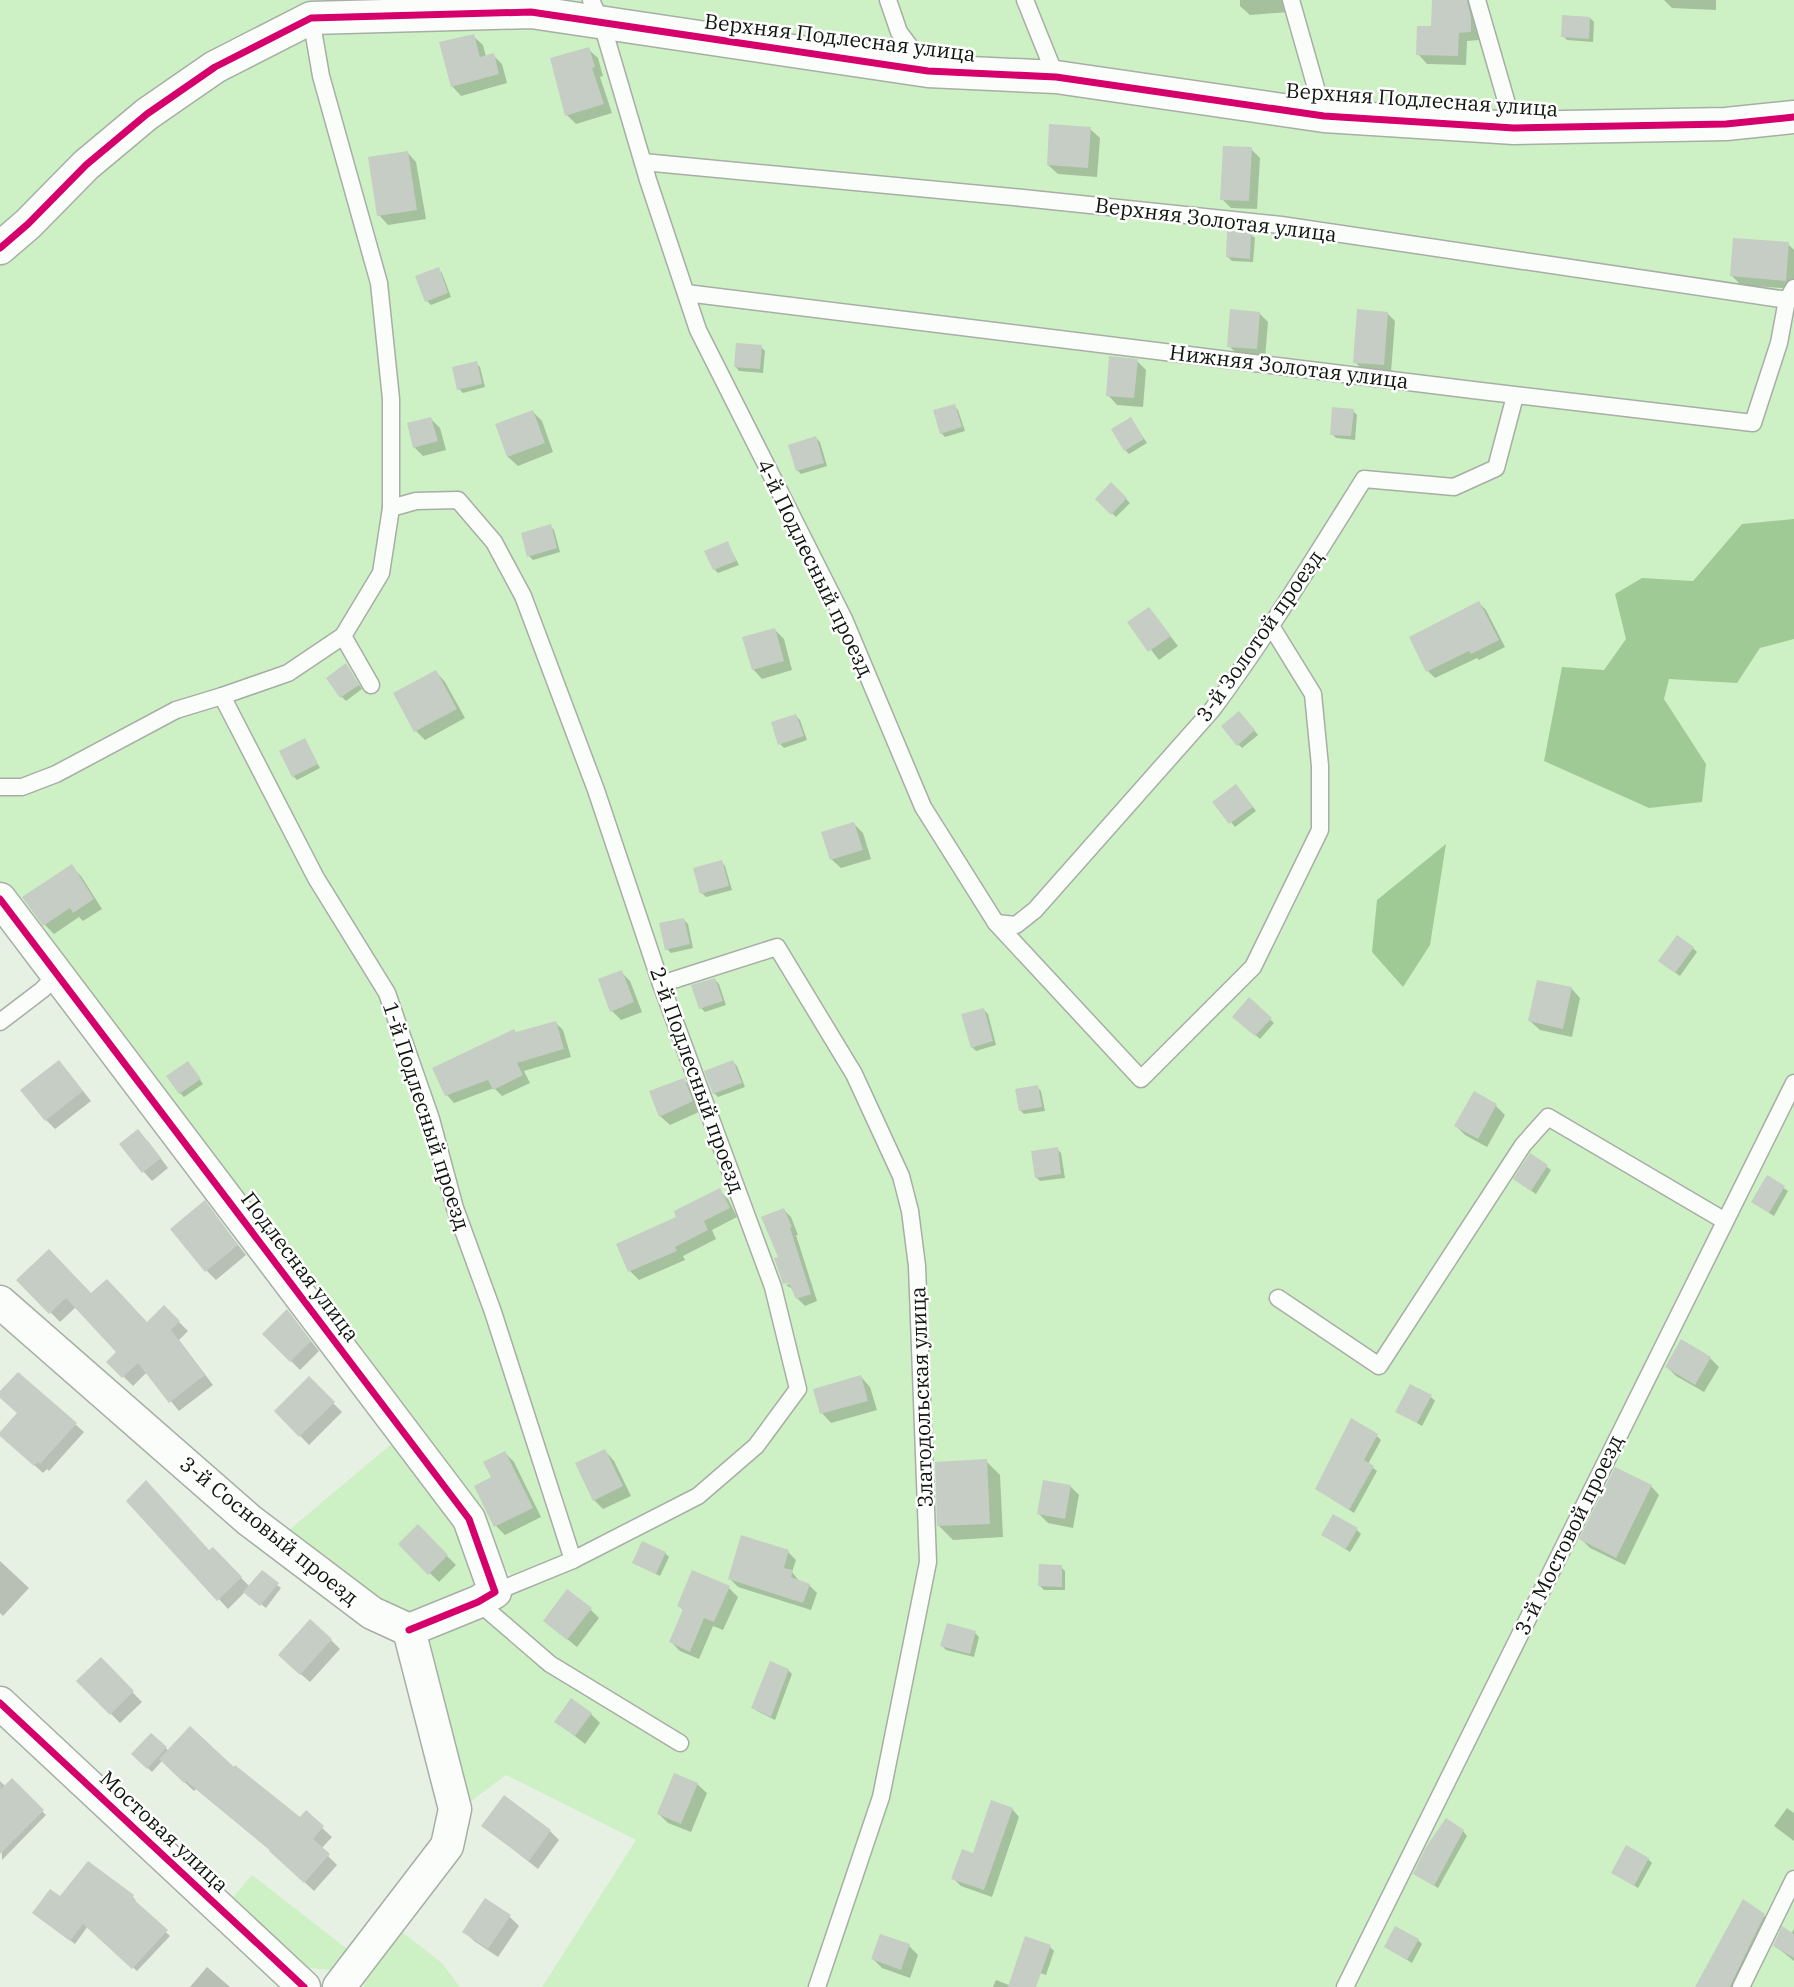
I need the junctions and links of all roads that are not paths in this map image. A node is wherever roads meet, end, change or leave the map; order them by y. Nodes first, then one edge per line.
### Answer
1 (888, 0) edge
2 (1025, 0) edge
3 (1292, 0) edge
4 (1477, 0) edge
5 (596, 12) edge
6 (311, 18) junction
7 (928, 71) junction
8 (1056, 77) junction
9 (1324, 116) junction
10 (1794, 117) edge
11 (1514, 128) junction
12 (643, 162) junction
13 (0, 248) edge
14 (685, 293) junction
15 (1791, 294) edge
16 (1515, 396) junction
17 (391, 508) junction
18 (1271, 626) junction
19 (342, 636) junction
20 (371, 685) dead end
21 (222, 696) junction
22 (0, 787) edge
23 (0, 899) edge
24 (996, 923) junction
25 (57, 975) junction
26 (661, 984) junction
27 (0, 1022) edge
28 (1794, 1083) edge
29 (1725, 1221) junction
30 (1278, 1298) dead end
31 (0, 1302) edge
32 (573, 1560) junction
33 (486, 1597) junction
34 (409, 1630) junction
35 (0, 1703) edge
36 (680, 1743) dead end
37 (1794, 1879) edge
38 (304, 1987) edge
39 (339, 1987) edge
40 (817, 1987) edge
41 (1345, 1987) edge
42 (1741, 1987) edge

1 - 7 lane
2 - 8 lane
3 - 9 lane
4 - 11 lane
5 - 6 street, Верхняя Подлесная улица
5 - 7 street, Верхняя Подлесная улица
5 - 12 lane, 4-й Подлесный проезд
6 - 13 street, Верхняя Подлесная улица
6 - 17 lane
7 - 8 street, Верхняя Подлесная улица
8 - 9 street, Верхняя Подлесная улица
9 - 11 street, Верхняя Подлесная улица
10 - 11 street, Верхняя Подлесная улица
12 - 14 lane, 4-й Подлесный проезд
12 - 15 lane, Верхняя Золотая улица
14 - 16 lane, Нижняя Золотая улица
14 - 24 lane, 4-й Подлесный проезд
15 - 16 lane, Нижняя Золотая улица
16 - 18 lane, 3-й Золотой проезд
17 - 19 lane
17 - 26 lane, 2-й Подлесный проезд
18 - 24 lane, 3-й Золотой проезд
18 - 24 lane, 4-й Подлесный проезд
19 - 20 lane
19 - 21 lane
21 - 22 lane
21 - 32 lane, 1-й Подлесный проезд
23 - 25 street, Подлесная улица
25 - 27 lane
25 - 33 street, Подлесная улица
26 - 32 lane, 2-й Подлесный проезд
26 - 40 lane, Златодольская улица
28 - 29 lane, 3-й Мостовой проезд
29 - 30 lane
29 - 41 lane, 3-й Мостовой проезд
31 - 34 street, 3-й Сосновый проезд
32 - 33 lane, 2-й Подлесный проезд
33 - 34 street
33 - 36 lane
34 - 39 street
35 - 38 street, Мостовая улица
37 - 42 lane

